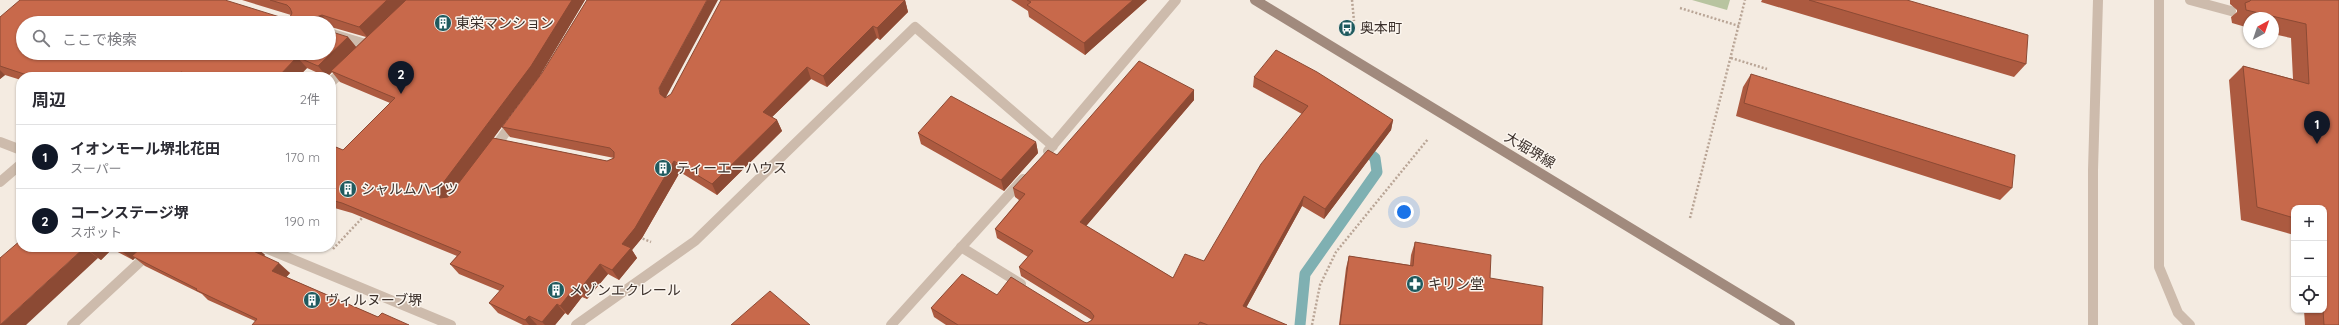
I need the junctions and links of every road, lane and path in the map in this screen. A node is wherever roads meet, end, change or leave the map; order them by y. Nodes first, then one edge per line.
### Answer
1 (1176, 0) edge
2 (1255, 0) edge
3 (1352, 0) edge
4 (1745, 0) edge
5 (2098, 0) edge
6 (2159, 0) edge
7 (2190, 0) edge
8 (1680, 8) dead end
9 (2231, 11) dead end
10 (1354, 21) dead end
11 (1739, 26) junction
12 (336, 35) edge
13 (369, 45) edge
14 (1731, 58) junction
15 (353, 61) edge
16 (1767, 69) dead end
17 (336, 77) edge
18 (522, 111) edge
19 (1428, 139) dead end
20 (0, 142) edge
21 (1053, 146) junction
22 (16, 148) edge
23 (1043, 157) edge
24 (484, 161) edge
25 (16, 168) edge
26 (1033, 168) edge
27 (0, 182) edge
28 (370, 211) edge
29 (1690, 218) dead end
30 (634, 234) edge
31 (336, 246) edge
32 (962, 247) junction
33 (151, 252) edge
34 (275, 252) edge
35 (330, 252) edge
36 (677, 253) junction
37 (314, 268) junction
38 (1028, 288) edge
39 (72, 325) edge
40 (451, 325) edge
41 (576, 325) edge
42 (891, 325) edge
43 (1312, 325) edge
44 (1790, 325) edge
45 (2093, 325) edge
46 (2190, 325) edge

1 - 21 street
2 - 44 main road, 大堀堺線
3 - 10 path
4 - 11 path
5 - 45 street
6 - 46 street
7 - 9 street
8 - 11 path
11 - 14 path
12 - 13 street
14 - 16 path
14 - 29 path
15 - 17 street
18 - 24 street
19 - 43 path
20 - 22 street
21 - 23 street
21 - 36 street
25 - 27 street
26 - 32 street
28 - 31 path
30 - 36 path
32 - 38 street
32 - 42 street
33 - 39 street
34 - 37 street
35 - 37 path
36 - 41 street
37 - 40 street

